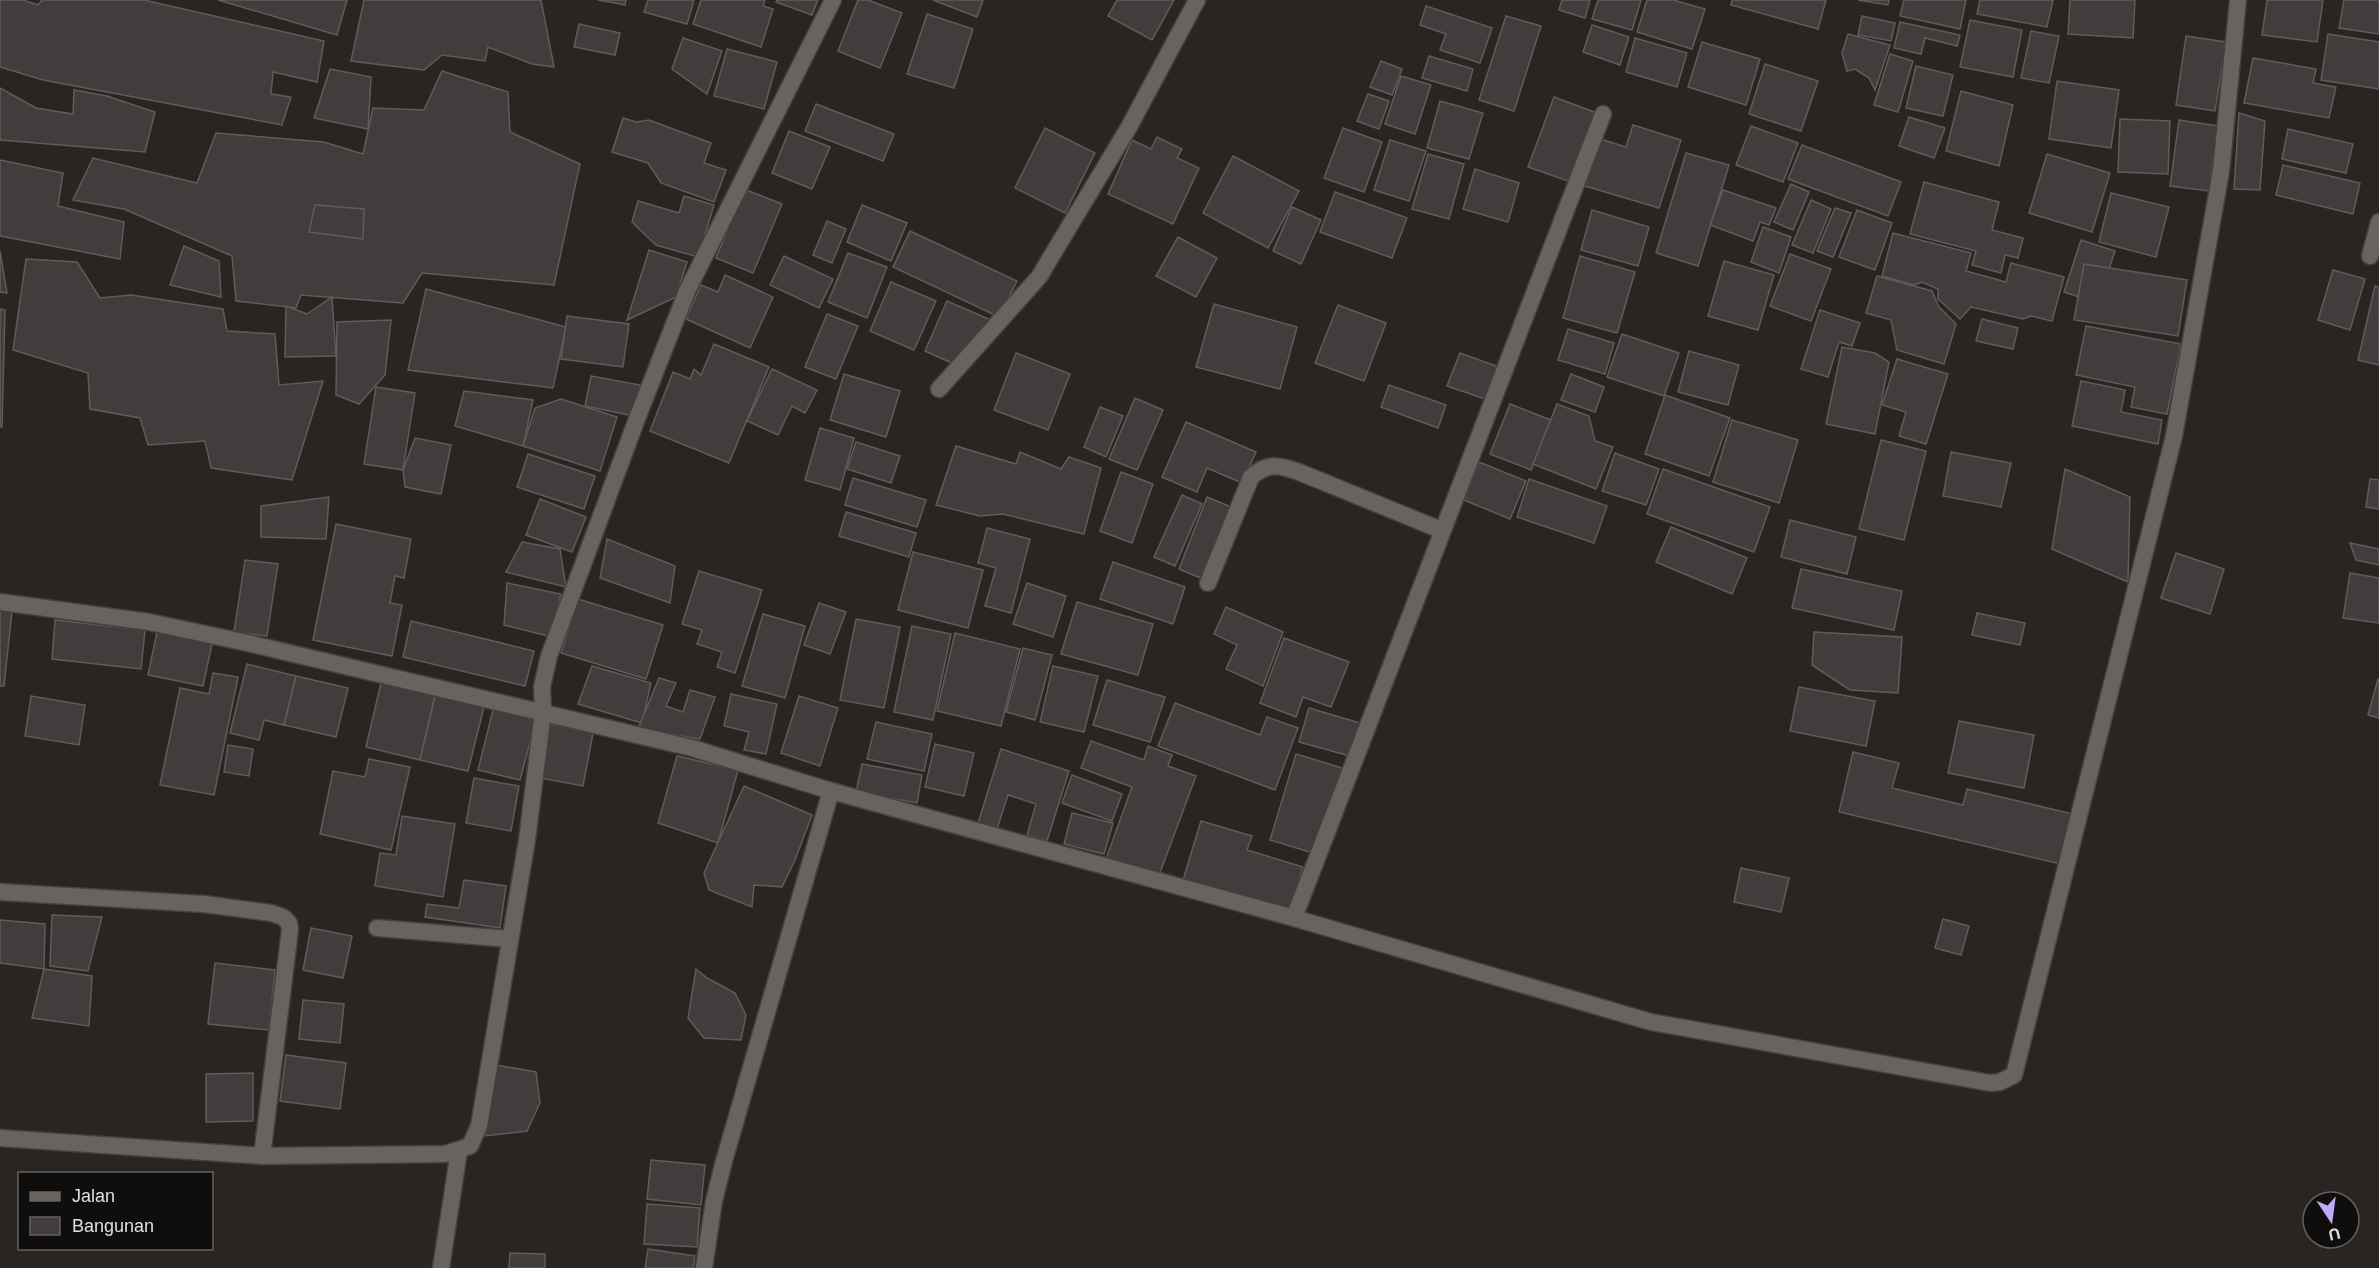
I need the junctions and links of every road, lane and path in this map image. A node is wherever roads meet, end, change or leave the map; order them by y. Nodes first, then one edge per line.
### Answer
1 (833, 0) edge
2 (1197, 0) edge
3 (2238, 0) edge
4 (1603, 114) dead end
5 (2379, 222) edge
6 (2370, 256) dead end
7 (939, 390) dead end
8 (1441, 530) junction
9 (1208, 583) dead end
10 (0, 602) edge
11 (543, 712) junction
12 (831, 791) junction
13 (0, 892) edge
14 (1294, 918) junction
15 (377, 928) dead end
16 (510, 939) junction
17 (0, 1138) edge
18 (459, 1151) junction
19 (262, 1156) junction
20 (441, 1268) edge
21 (704, 1268) edge

1 - 11 street
2 - 7 street
3 - 14 street
4 - 8 street
5 - 6 street
8 - 9 street
8 - 14 street
10 - 11 street
11 - 12 street
11 - 16 street
12 - 14 street
12 - 21 street
13 - 19 street
15 - 16 street
16 - 18 street
17 - 19 street
18 - 19 street
18 - 20 street

